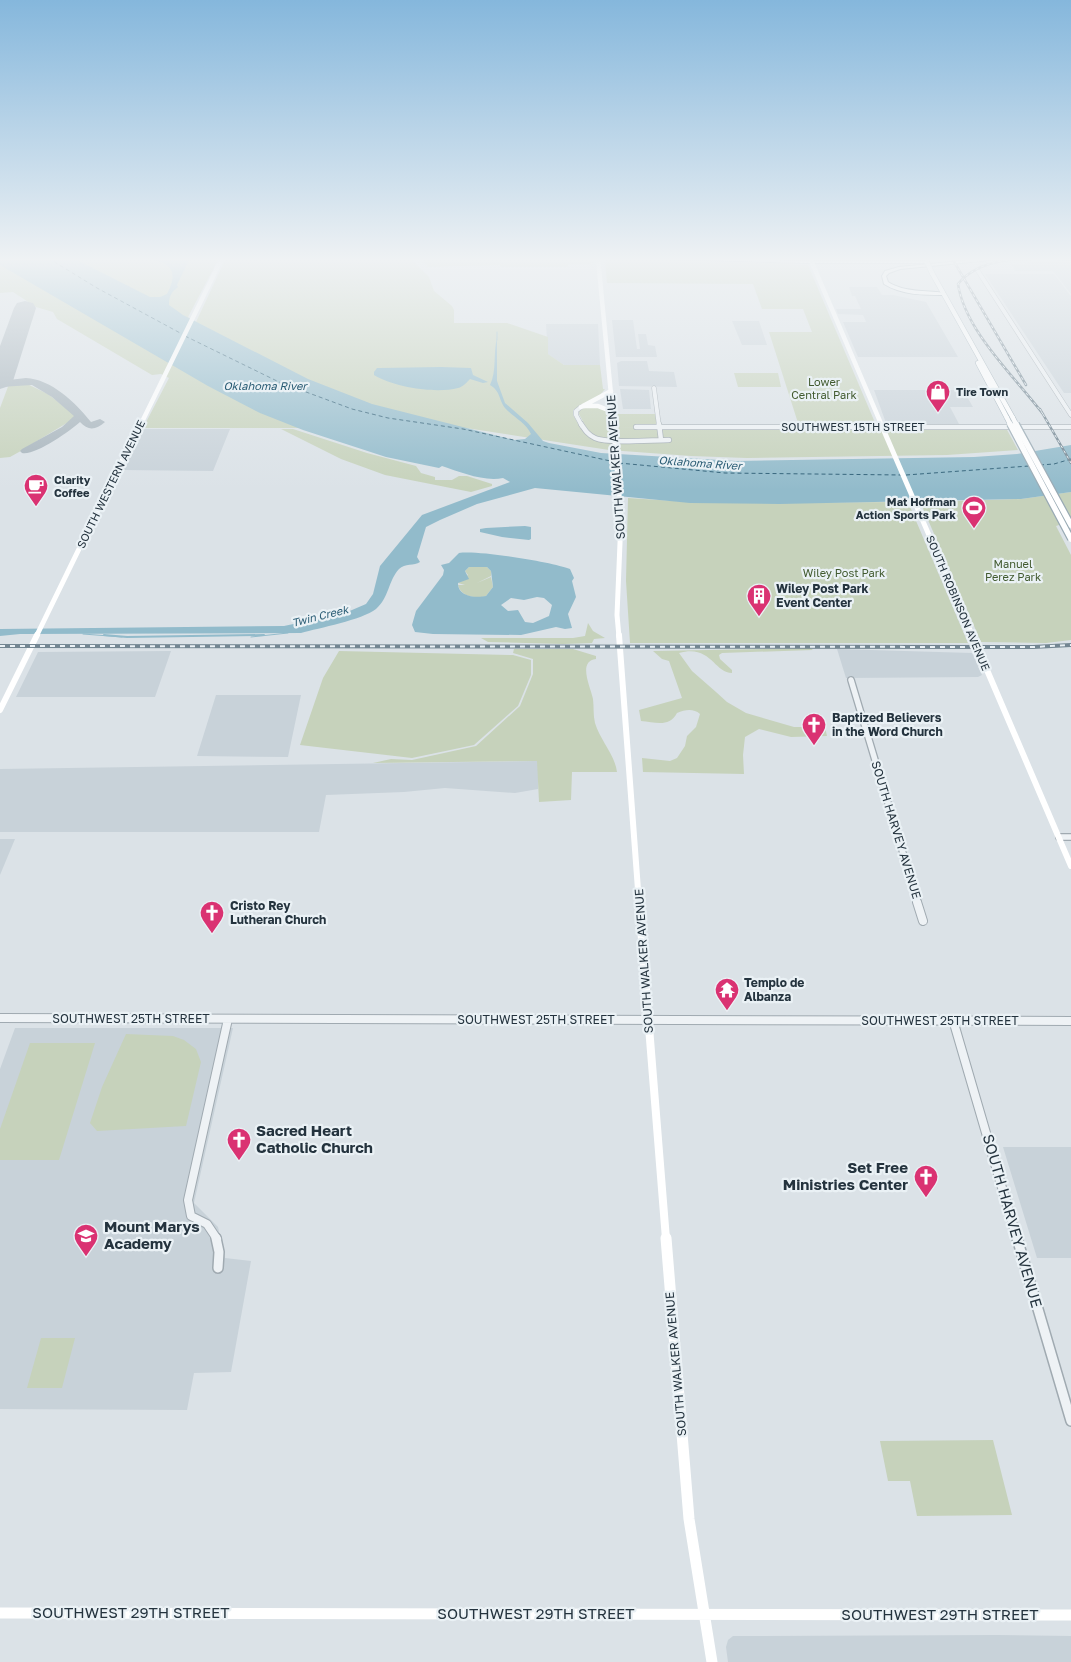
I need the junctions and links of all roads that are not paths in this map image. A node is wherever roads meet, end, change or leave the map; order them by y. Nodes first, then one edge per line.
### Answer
1 (184, 336) edge
2 (606, 336) edge
3 (843, 336) edge
4 (968, 336) edge
5 (1020, 336) edge
6 (654, 388) dead end
7 (611, 390) junction
8 (580, 407) junction
9 (612, 412) junction
10 (1071, 415) edge
11 (1010, 418) junction
12 (636, 427) dead end
13 (660, 427) junction
14 (883, 427) junction
15 (1071, 427) edge
16 (661, 440) junction
17 (669, 440) dead end
18 (1071, 525) edge
19 (1071, 539) edge
20 (851, 680) dead end
21 (0, 710) edge
22 (1059, 837) junction
23 (1071, 837) edge
24 (1071, 866) edge
25 (924, 921) dead end
26 (0, 1018) edge
27 (228, 1019) junction
28 (648, 1020) junction
29 (953, 1020) junction
30 (1071, 1021) edge
31 (218, 1268) dead end
32 (1071, 1421) edge
33 (0, 1612) edge
34 (703, 1614) junction
35 (1071, 1615) edge
36 (712, 1662) edge

1 - 21 main road, SOUTH WESTERN AVENUE
2 - 7 main road, SOUTH WALKER AVENUE
3 - 14 main road, SOUTH ROBINSON AVENUE, bridge
4 - 11 main road
5 - 10 street
6 - 13 street
7 - 8 main road
7 - 9 main road, SOUTH WALKER AVENUE
8 - 9 main road
8 - 16 street, SOUTH WALKER AVENUE
9 - 28 main road, SOUTH WALKER AVENUE, bridge
11 - 18 main road, bridge
11 - 19 main road, bridge
12 - 13 street, SOUTHWEST 15TH STREET
13 - 14 street, SOUTHWEST 15TH STREET
13 - 16 street
14 - 15 street, SOUTHWEST 15TH STREET
14 - 22 main road, SOUTH ROBINSON AVENUE
16 - 17 street
20 - 25 street, SOUTH HARVEY AVENUE
22 - 23 street
22 - 24 main road, SOUTH ROBINSON AVENUE
26 - 27 street, SOUTHWEST 25TH STREET
27 - 28 street, SOUTHWEST 25TH STREET
27 - 31 street
28 - 29 street, SOUTHWEST 25TH STREET
28 - 34 main road, SOUTH WALKER AVENUE
29 - 30 street, SOUTHWEST 25TH STREET
29 - 32 street, SOUTH HARVEY AVENUE
33 - 34 main road, SOUTHWEST 29TH STREET
34 - 35 main road, SOUTHWEST 29TH STREET
34 - 36 main road, SOUTH WALKER AVENUE

